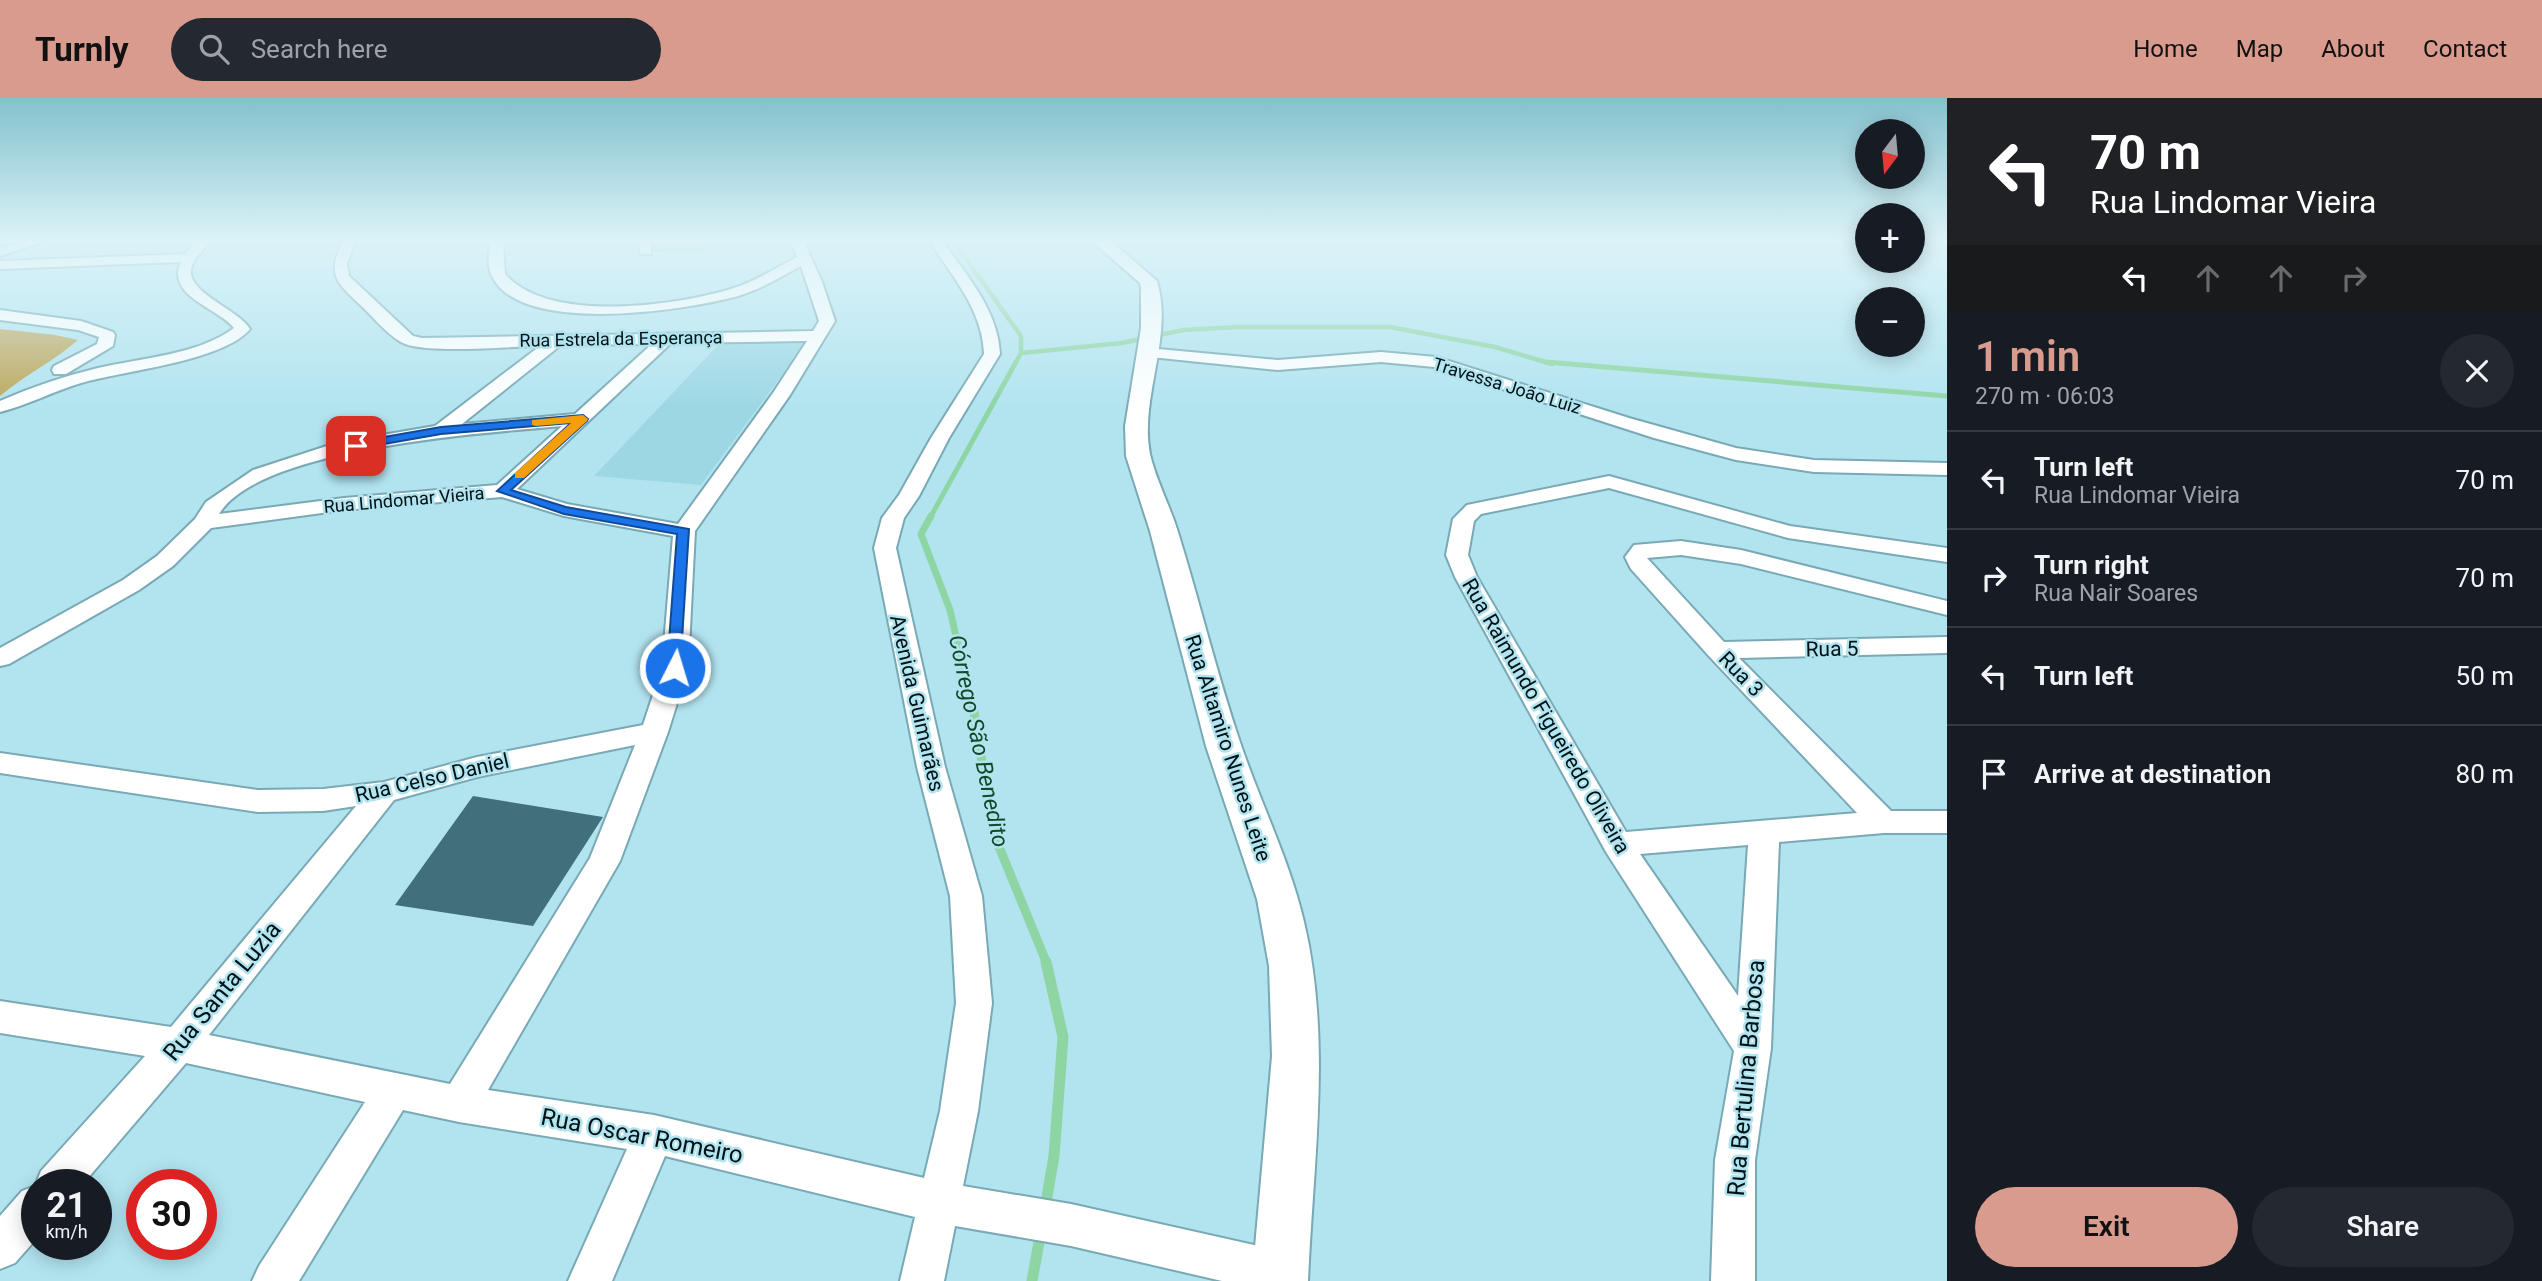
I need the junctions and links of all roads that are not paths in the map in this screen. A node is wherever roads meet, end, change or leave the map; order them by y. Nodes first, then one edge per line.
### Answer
1 (200, 297) edge
2 (361, 297) edge
3 (525, 297) edge
4 (717, 297) edge
5 (820, 297) edge
6 (972, 297) edge
7 (1152, 297) edge
8 (0, 315) edge
9 (819, 336) junction
10 (669, 337) junction
11 (559, 339) junction
12 (1149, 344) junction
13 (0, 405) edge
14 (583, 419) junction
15 (441, 431) junction
16 (1737, 454) joint
17 (1947, 470) edge
18 (503, 491) junction
19 (204, 522) junction
20 (684, 531) junction
21 (1947, 555) edge
22 (1947, 608) edge
23 (1947, 645) edge
24 (1717, 650) junction
25 (0, 658) edge
26 (654, 732) junction
27 (0, 763) edge
28 (384, 792) junction
29 (1884, 822) junction
30 (1947, 822) edge
31 (1764, 834) junction
32 (1617, 844) junction
33 (0, 1017) edge
34 (178, 1045) junction
35 (1753, 1048) junction
36 (393, 1092) junction
37 (459, 1104) junction
38 (654, 1134) junction
39 (69, 1169) edge
40 (938, 1202) junction
41 (21, 1224) edge
42 (0, 1248) edge
43 (1281, 1277) edge
44 (274, 1281) edge
45 (590, 1281) edge
46 (922, 1281) edge
47 (1733, 1281) edge

1 - 13 street
2 - 11 street, Rua Estrela da Esperança
3 - 4 street
5 - 9 street
6 - 40 street, Avenida Guimarães
7 - 12 main road, Rua Altamiro Nunes Leite
8 - 13 street
9 - 10 street, Rua Estrela da Esperança
9 - 20 street
10 - 11 street, Rua Estrela da Esperança
10 - 14 street
11 - 15 street
12 - 16 street, Travessa João Luiz
12 - 43 main road, Rua Altamiro Nunes Leite
14 - 15 street
14 - 18 street
15 - 19 street
16 - 17 street
18 - 19 street, Rua Lindomar Vieira
18 - 20 street, Rua Lindomar Vieira
19 - 25 street
20 - 26 street
21 - 32 street, Rua Raimundo Figueiredo Oliveira
22 - 24 street, Rua 3
23 - 24 street, Rua 5
24 - 29 street, Rua 3
26 - 28 street, Rua Celso Daniel
26 - 37 street
27 - 28 street, Rua Celso Daniel
28 - 34 street, Rua Santa Luzia
29 - 30 street
29 - 31 street
31 - 32 street
31 - 35 street, Rua Bertulina Barbosa
32 - 35 street, Rua Raimundo Figueiredo Oliveira
33 - 34 street, Rua Oscar Romeiro
34 - 36 street, Rua Oscar Romeiro
34 - 39 street, Rua Santa Luzia
35 - 47 street, Rua Bertulina Barbosa
36 - 37 street, Rua Oscar Romeiro
36 - 44 street
37 - 38 street, Rua Oscar Romeiro
38 - 40 street, Rua Oscar Romeiro
38 - 45 street
40 - 43 street, Rua Oscar Romeiro
40 - 46 street, Avenida Guimarães
41 - 42 street

